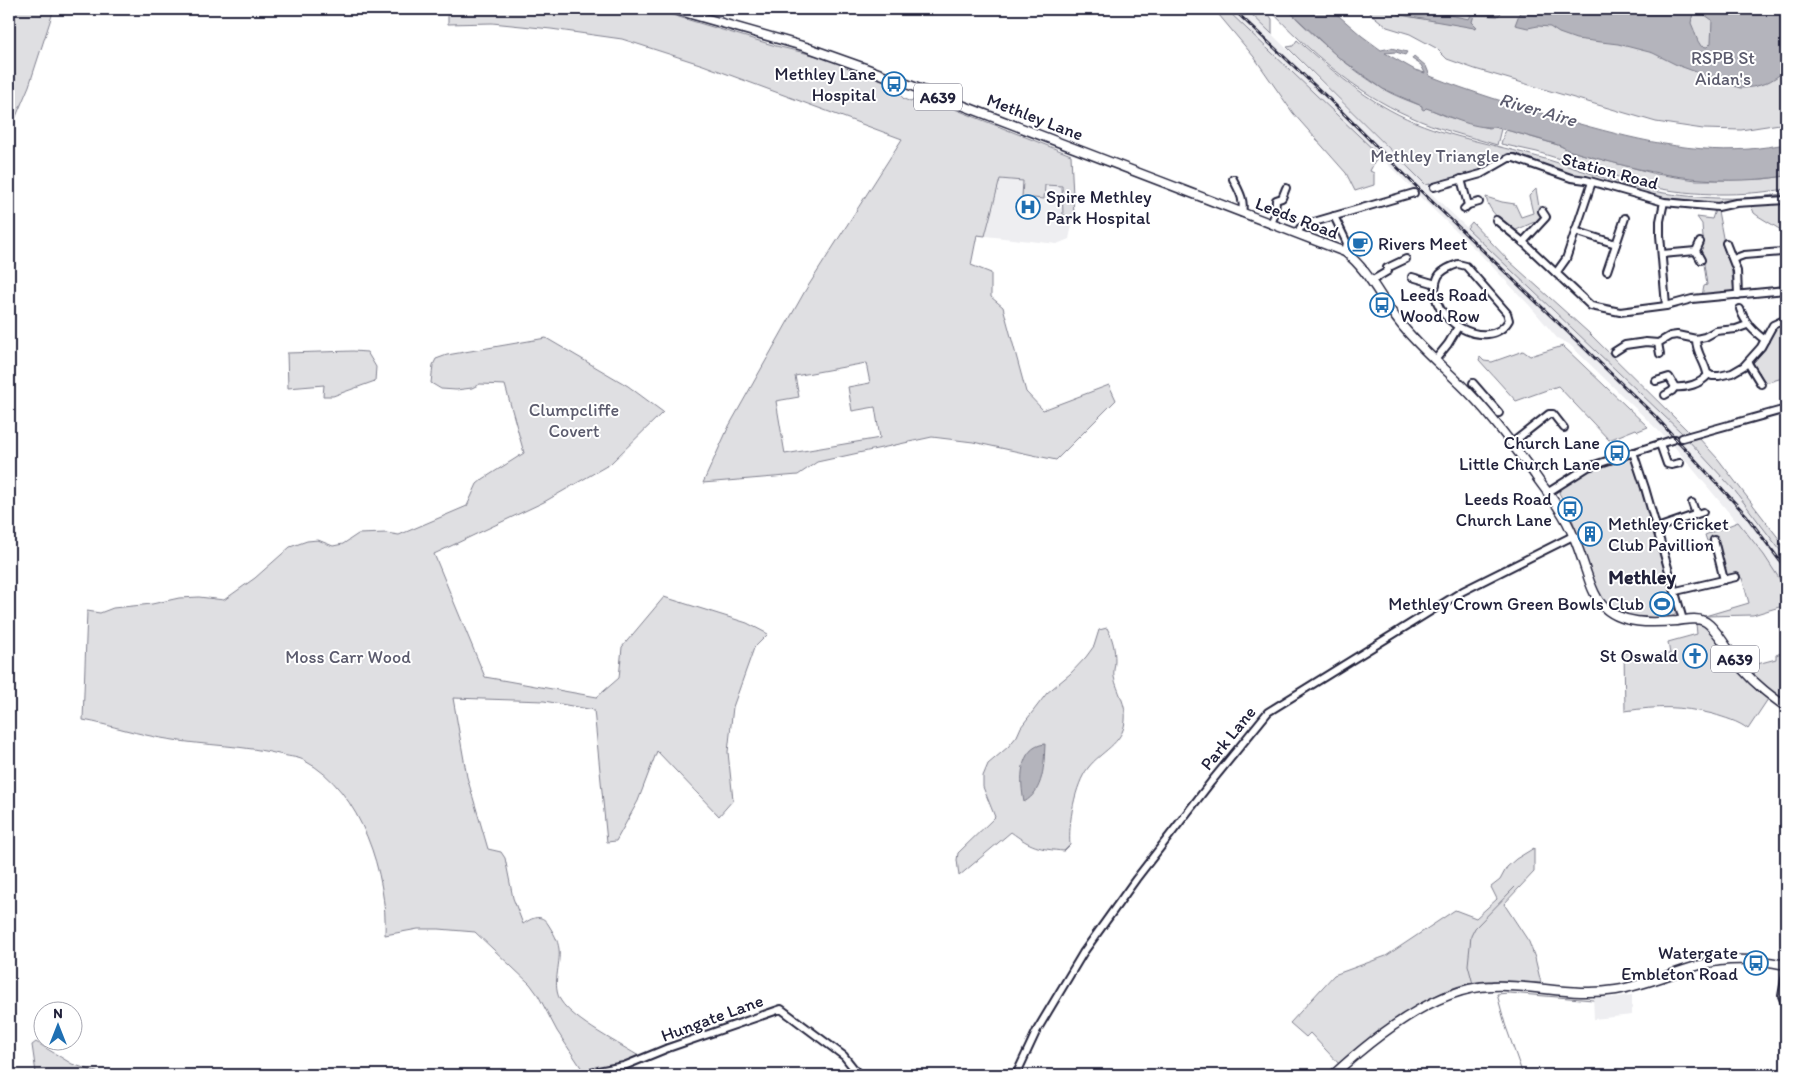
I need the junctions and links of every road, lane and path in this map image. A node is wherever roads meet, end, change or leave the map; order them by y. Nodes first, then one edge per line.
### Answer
1 (673, 9) edge
2 (1233, 179) dead end
3 (1460, 179) junction
4 (1592, 182) junction
5 (1434, 187) dead end
6 (1286, 188) dead end
7 (1414, 193) dead end
8 (1786, 200) edge
9 (1478, 202) dead end
10 (1664, 202) junction
11 (1542, 211) dead end
12 (1242, 213) junction
13 (1334, 216) junction
14 (1625, 218) dead end
15 (1496, 220) dead end
16 (1272, 224) junction
17 (1575, 232) junction
18 (1298, 233) junction
19 (1523, 242) junction
20 (1700, 242) dead end
21 (1726, 243) dead end
22 (1616, 244) junction
23 (1786, 250) edge
24 (1696, 251) junction
25 (1345, 252) junction
26 (1662, 254) junction
27 (1406, 259) dead end
28 (1733, 259) junction
29 (1701, 260) dead end
30 (1607, 271) dead end
31 (1556, 273) junction
32 (1412, 277) dead end
33 (1371, 281) junction
34 (1436, 284) junction
35 (1786, 290) edge
36 (1738, 295) junction
37 (1666, 303) junction
38 (1740, 309) dead end
39 (1786, 318) edge
40 (1748, 325) junction
41 (1458, 328) junction
42 (1696, 339) junction
43 (1765, 340) junction
44 (1658, 343) junction
45 (1614, 352) dead end
46 (1660, 354) dead end
47 (1435, 360) junction
48 (1748, 363) junction
49 (1708, 375) junction
50 (1656, 381) dead end
51 (1473, 383) dead end
52 (1760, 384) dead end
53 (1675, 387) junction
54 (1665, 395) dead end
55 (1487, 400) junction
56 (1481, 406) junction
57 (1786, 409) edge
58 (1498, 413) dead end
59 (1564, 428) dead end
60 (1512, 443) junction
61 (1660, 444) junction
62 (1633, 452) junction
63 (1680, 463) dead end
64 (1547, 492) junction
65 (1692, 503) dead end
66 (1703, 512) dead end
67 (1696, 514) junction
68 (1657, 528) junction
69 (1573, 536) junction
70 (1714, 540) dead end
71 (1736, 577) dead end
72 (1724, 580) junction
73 (1676, 591) junction
74 (1683, 620) junction
75 (1786, 707) edge
76 (1786, 965) edge
77 (1786, 974) edge
78 (1786, 1006) edge
79 (584, 1075) edge
80 (858, 1075) edge
81 (1016, 1075) edge
82 (1333, 1075) edge

1 - 12 main road, Methley Lane / A639
2 - 12 street
3 - 4 street, Station Road
3 - 5 street, Station Road
3 - 9 street
4 - 10 street, Station Road
4 - 17 street
6 - 16 street
7 - 13 street
8 - 10 street, Station Road
10 - 26 street
11 - 19 street
12 - 16 main road, Leeds Road / A639
13 - 18 street
13 - 25 street
14 - 22 street
15 - 19 street
16 - 18 main road, Leeds Road / A639
17 - 22 street
17 - 31 street
18 - 25 main road, Leeds Road / A639
19 - 31 street
20 - 24 street
21 - 28 street
22 - 30 street
23 - 28 street
24 - 26 street
24 - 29 street
25 - 33 main road, Leeds Road / A639
26 - 37 street
27 - 33 street
28 - 36 street
31 - 37 street
32 - 34 street
33 - 47 main road, Leeds Road / A639
34 - 41 street
34 - 41 street
35 - 36 street
36 - 37 street
38 - 40 street
39 - 43 street
40 - 42 street
40 - 43 street
41 - 47 street
42 - 44 street
42 - 49 street
43 - 48 street
44 - 45 street
44 - 46 street
47 - 56 main road, Leeds Road / A639
48 - 49 street
48 - 52 street
49 - 53 street
50 - 53 street
51 - 55 street
53 - 54 street
55 - 56 street
55 - 58 street
56 - 60 main road, Leeds Road / A639
57 - 61 street
59 - 60 street
60 - 64 main road, Leeds Road / A639
61 - 62 street
61 - 63 street
62 - 64 street
62 - 68 street
64 - 69 main road, A639
65 - 67 street
66 - 67 street
67 - 68 street
68 - 73 street
69 - 74 main road, A639
69 - 81 street, Park Lane
70 - 72 street
71 - 72 street
72 - 73 street
73 - 74 street
74 - 75 main road, A639
76 - 82 main road
77 - 78 street
79 - 80 street, Hungate Lane

